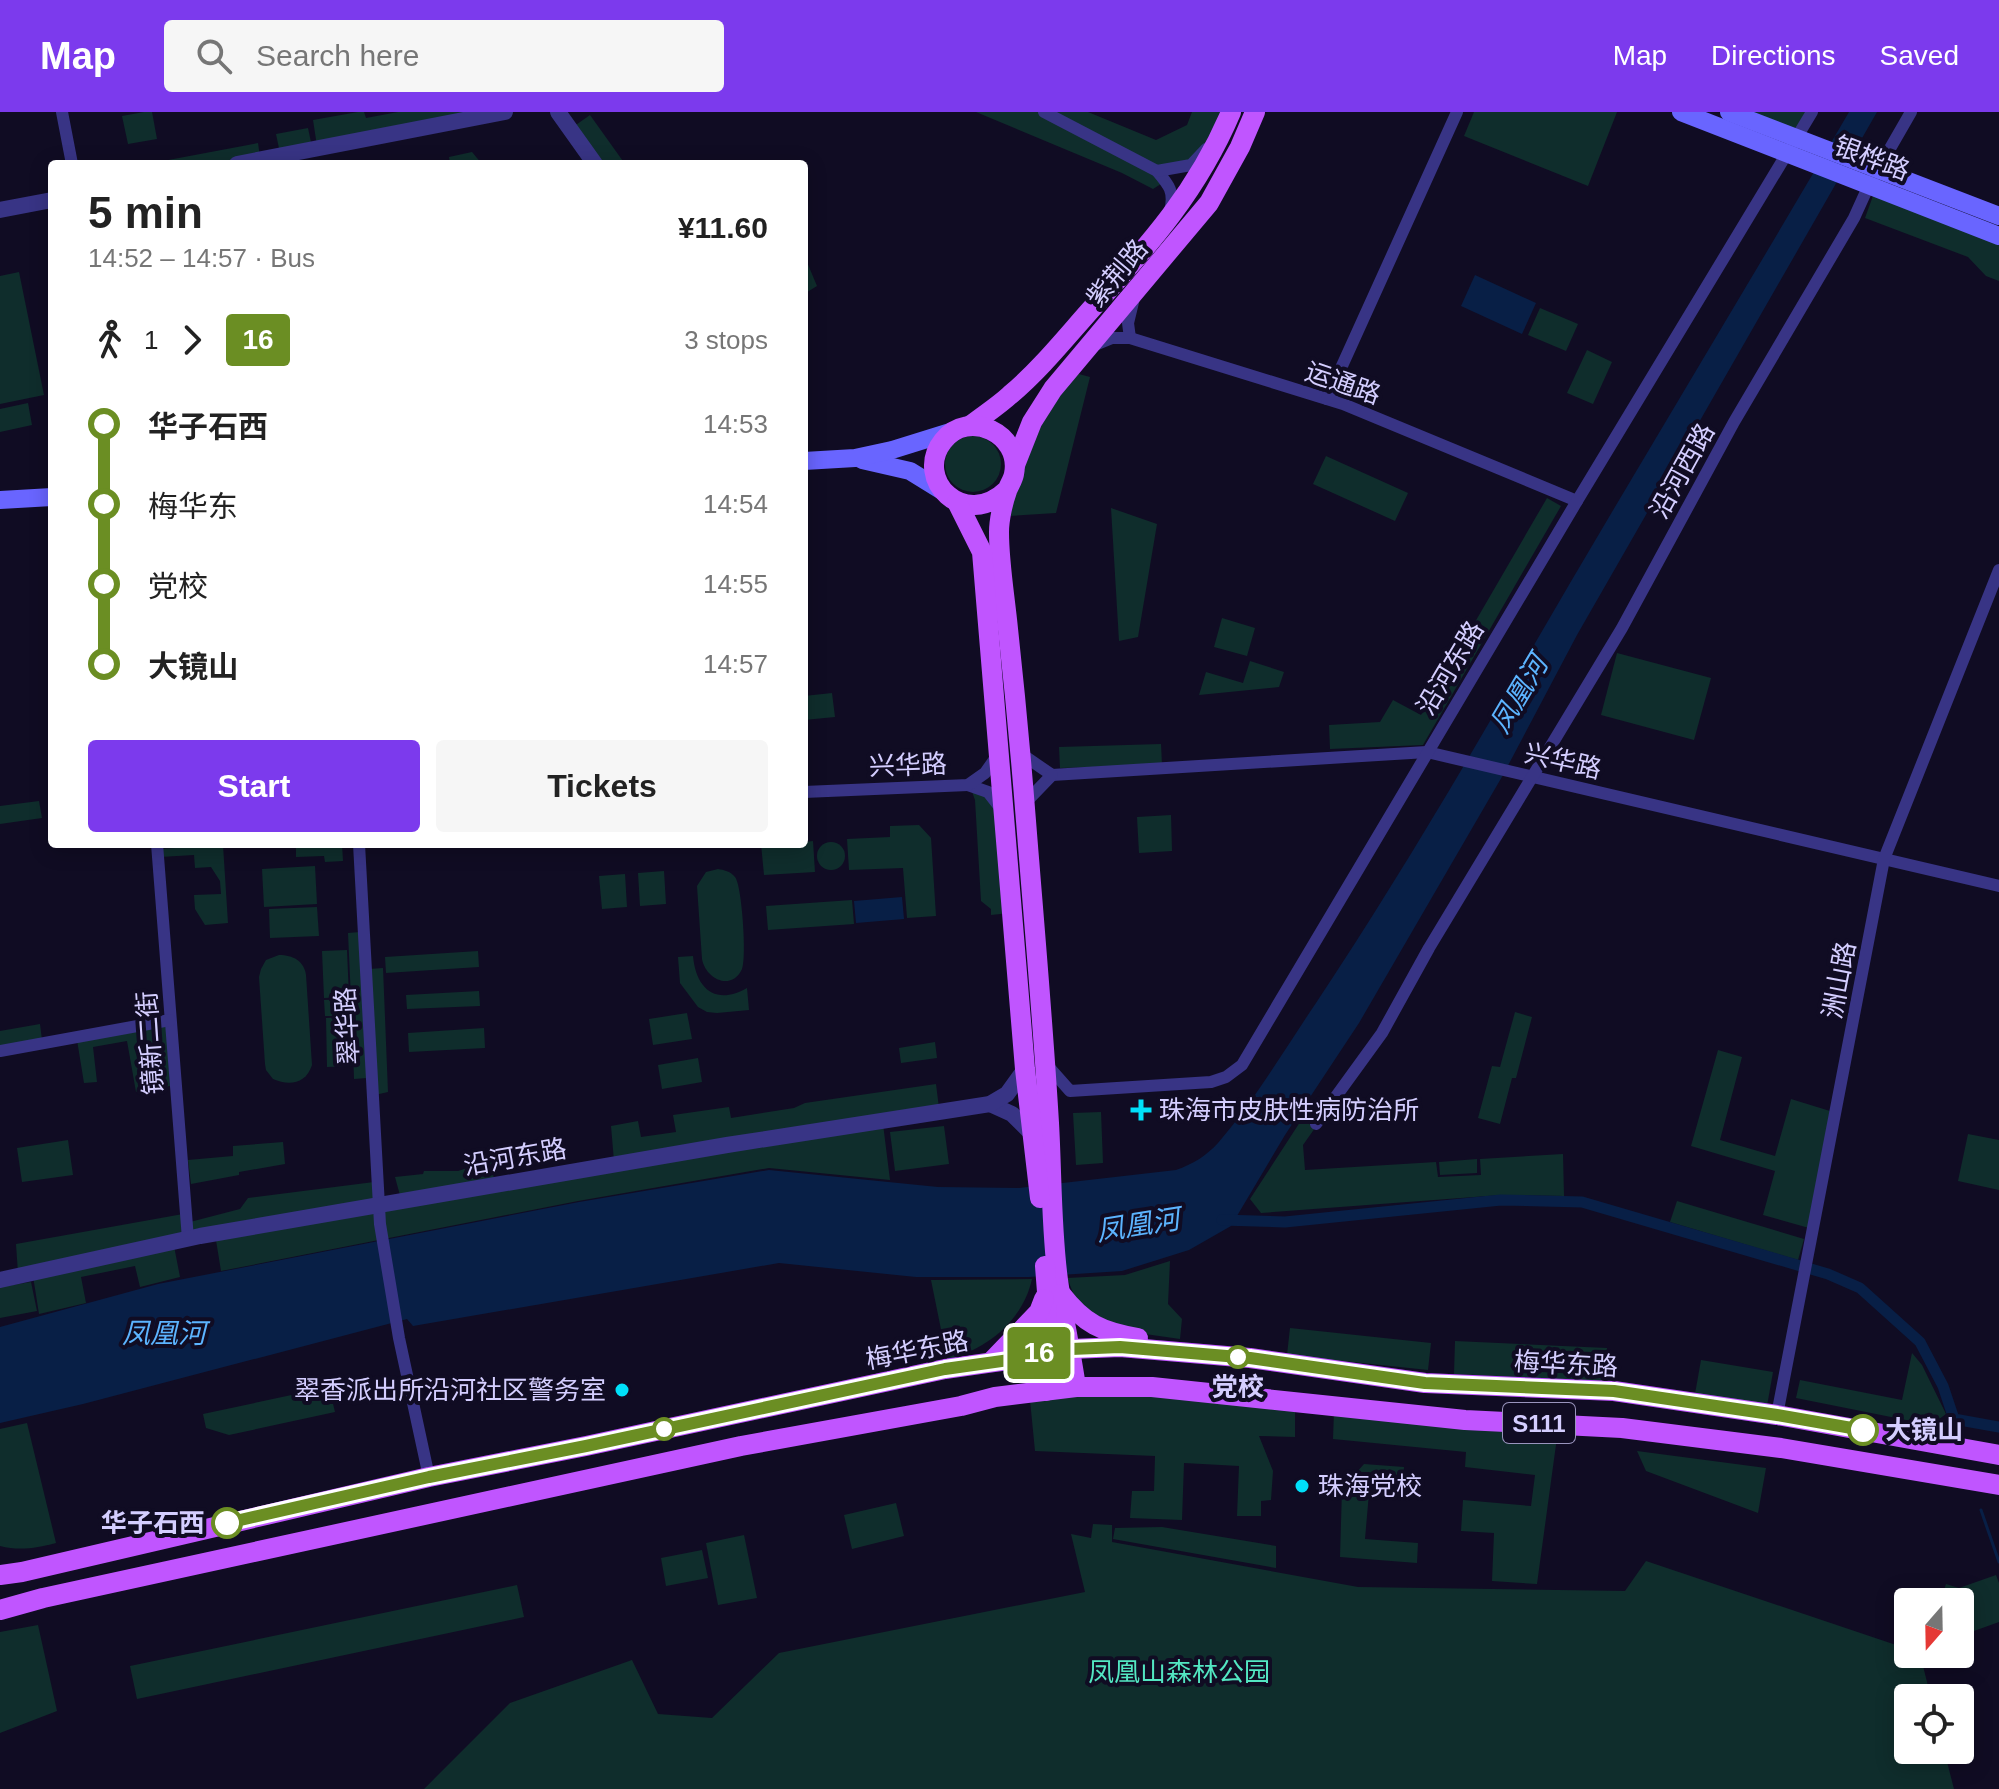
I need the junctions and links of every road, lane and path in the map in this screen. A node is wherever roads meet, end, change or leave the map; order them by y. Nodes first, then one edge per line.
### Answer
1 (62, 112) edge
2 (505, 112) edge
3 (558, 112) edge
4 (1044, 112) edge
5 (1255, 112) edge
6 (1457, 112) edge
7 (1681, 112) edge
8 (1729, 112) edge
9 (1812, 112) edge
10 (1911, 112) edge
11 (1228, 120) edge
12 (1792, 146) junction
13 (71, 160) edge
14 (258, 160) edge
15 (592, 160) edge
16 (1157, 171) junction
17 (1873, 177) junction
18 (48, 201) edge
19 (0, 210) edge
20 (1999, 216) edge
21 (1166, 225) junction
22 (1999, 236) edge
23 (1135, 292) junction
24 (1130, 338) junction
25 (1088, 348) junction
26 (1327, 399) junction
27 (962, 428) junction
28 (855, 458) junction
29 (808, 461) edge
30 (1015, 465) junction
31 (1007, 490) junction
32 (48, 497) edge
33 (950, 497) junction
34 (0, 500) edge
35 (1577, 501) junction
36 (1999, 570) edge
37 (1427, 752) junction
38 (999, 753) junction
39 (1020, 753) junction
40 (1052, 775) junction
41 (1531, 776) junction
42 (968, 785) junction
43 (808, 792) edge
44 (1025, 803) junction
45 (1004, 812) junction
46 (157, 848) edge
47 (359, 848) edge
48 (1884, 859) junction
49 (1999, 886) edge
50 (170, 1020) junction
51 (0, 1051) edge
52 (1045, 1063) junction
53 (1025, 1069) junction
54 (1070, 1091) junction
55 (1038, 1098) junction
56 (990, 1104) junction
57 (1316, 1124) dead end
58 (1031, 1133) junction
59 (1045, 1180) junction
60 (379, 1205) junction
61 (188, 1239) junction
62 (0, 1280) edge
63 (1053, 1287) junction
64 (1071, 1349) junction
65 (1045, 1352) junction
66 (1220, 1356) junction
67 (991, 1362) junction
68 (1076, 1387) junction
69 (1046, 1391) junction
70 (1777, 1415) junction
71 (1999, 1455) edge
72 (429, 1477) junction
73 (1999, 1485) edge
74 (0, 1563) edge
75 (22, 1572) junction
76 (0, 1575) edge
77 (0, 1610) edge

1 - 13 street
2 - 14 street
3 - 15 street
4 - 16 street
5 - 23 main road, 紫荆路
6 - 26 street
7 - 12 main road, 银桦路
8 - 12 main road, 银桦路
9 - 12 street, 沿河东路
10 - 17 street, 沿河西路
11 - 16 street
11 - 21 main road, 紫荆路
12 - 17 main road, 银桦路
12 - 35 street, 沿河东路
16 - 21 street
17 - 20 main road, 银桦路
17 - 22 main road, 银桦路
17 - 41 street, 沿河西路
18 - 19 street
21 - 27 main road, 紫荆路
23 - 24 street
23 - 25 main road, 紫荆路
24 - 25 street, 运通路
24 - 26 street, 运通路
25 - 30 main road, 紫荆路
26 - 35 street, 运通路
27 - 28 main road
27 - 30 main road
27 - 33 main road
28 - 29 main road
28 - 33 main road
30 - 31 main road
31 - 33 main road
31 - 39 main road
32 - 34 main road
33 - 38 main road
35 - 37 street, 沿河东路
36 - 48 street, 洲山路
37 - 40 street, 兴华路
37 - 41 street, 兴华路
37 - 54 street, 沿河东路
38 - 42 street, 兴华路
38 - 45 main road
39 - 40 street
39 - 44 main road
40 - 44 street
41 - 48 street, 兴华路
41 - 57 street, 沿河西路
42 - 43 street, 兴华路
42 - 45 street
44 - 52 main road
45 - 53 main road
46 - 50 street, 镜新二街
47 - 60 street, 翠华路
48 - 49 street, 兴华路
48 - 70 street, 洲山路
50 - 51 street
50 - 61 street, 镜新二街
52 - 54 street
52 - 55 main road
53 - 55 main road
53 - 56 street
54 - 55 street, 沿河东路
55 - 56 street, 沿河东路
55 - 58 main road
55 - 59 main road
56 - 58 street
56 - 60 street, 沿河东路
58 - 59 main road
59 - 63 main road
60 - 61 street, 沿河东路
60 - 72 street, 翠华路
61 - 62 street, 沿河东路
63 - 64 main road
63 - 65 main road
63 - 66 main road
63 - 67 main road
64 - 65 main road, 梅华东路 / S111
64 - 66 main road, 梅华东路 / S111
64 - 68 main road
65 - 67 main road, 梅华东路 / S111
65 - 69 main road
66 - 70 main road, 梅华东路 / S111
67 - 72 main road, 梅华东路 / S111
68 - 69 main road, S111
68 - 73 main road, S111
69 - 77 main road, S111
70 - 71 main road, 梅华东路 / S111
72 - 75 main road, 梅华东路 / S111
74 - 75 main road
75 - 76 main road, 梅华东路 / S111

